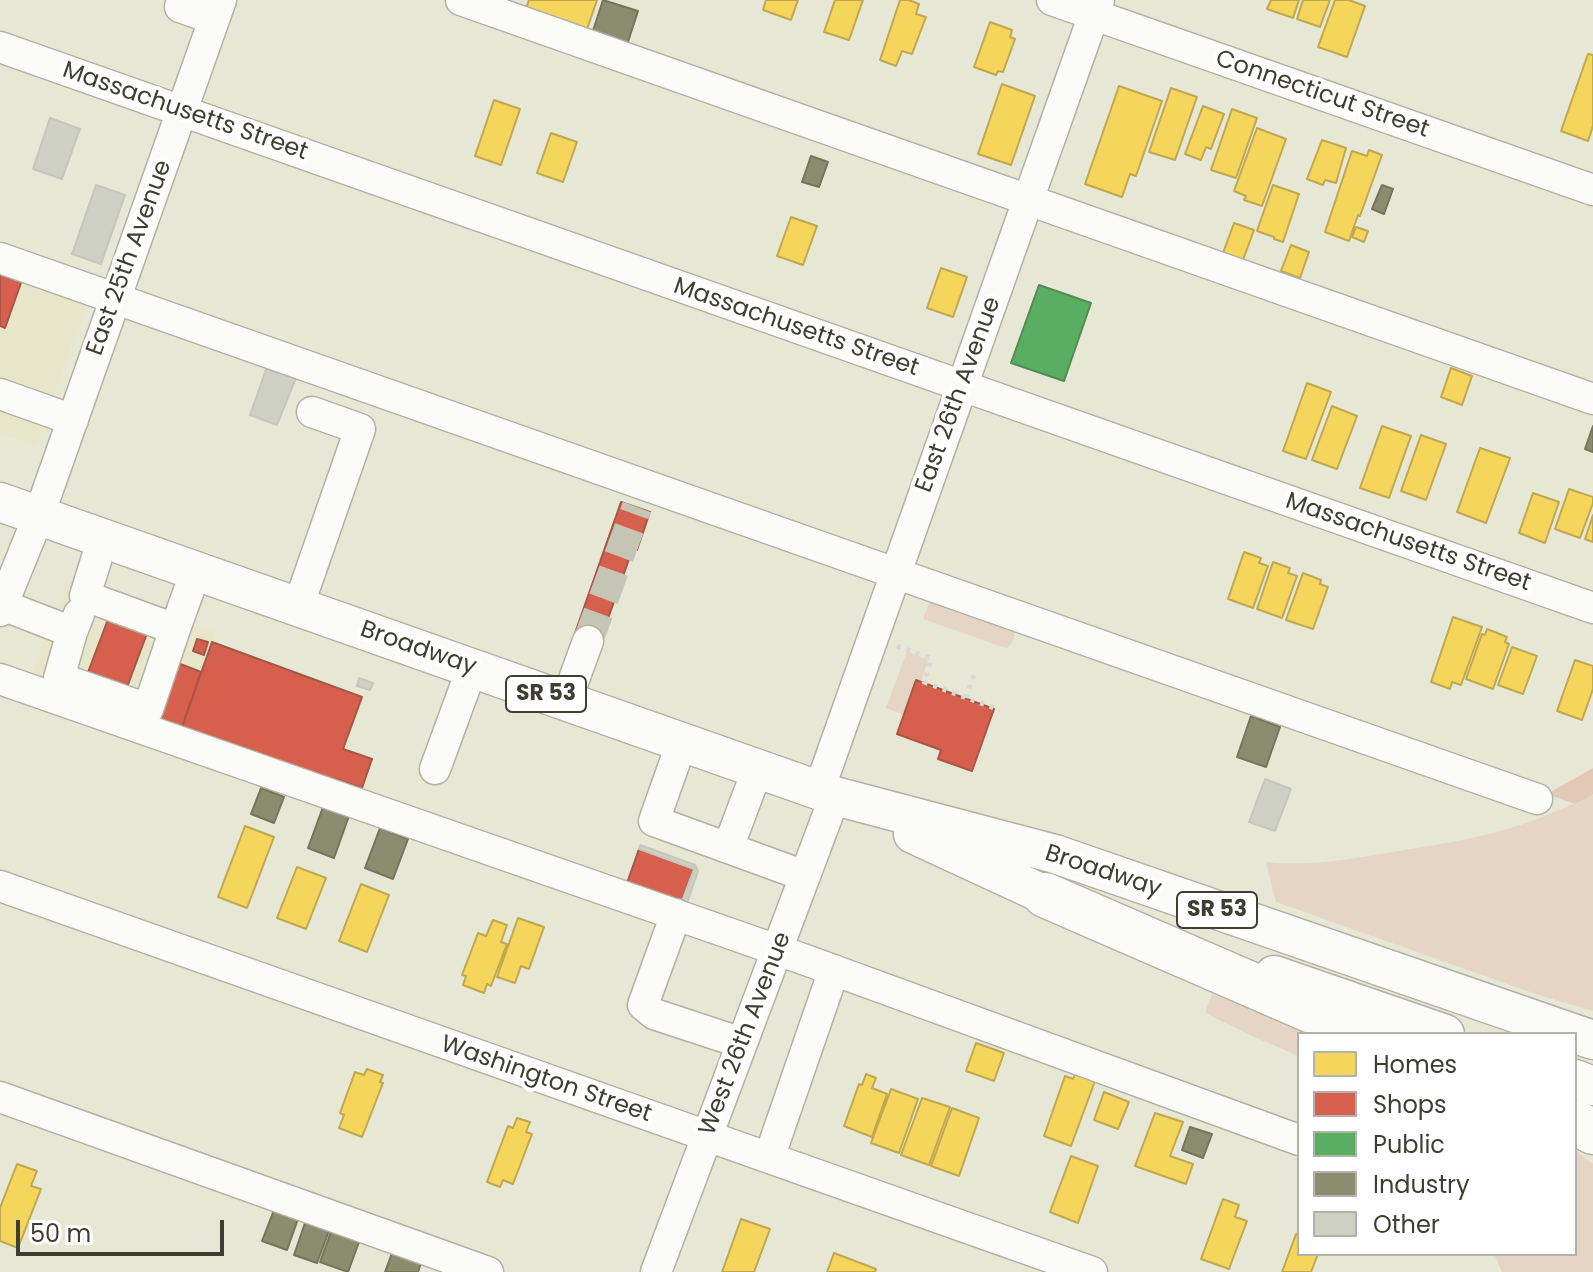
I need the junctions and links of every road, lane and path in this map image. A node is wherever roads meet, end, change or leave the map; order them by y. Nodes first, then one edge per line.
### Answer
1 (182, 0) edge
2 (461, 0) edge
3 (1052, 0) edge
4 (1097, 8) edge
5 (217, 9) edge
6 (0, 47) edge
7 (181, 111) junction
8 (1593, 190) edge
9 (1028, 200) junction
10 (0, 258) edge
11 (115, 298) junction
12 (962, 386) junction
13 (0, 394) edge
14 (1593, 399) edge
15 (312, 412) dead end
16 (73, 420) junction
17 (0, 502) edge
18 (39, 515) junction
19 (103, 538) junction
20 (196, 571) junction
21 (896, 573) junction
22 (85, 596) junction
23 (298, 607) junction
24 (1, 608) edge
25 (1593, 608) edge
26 (175, 629) junction
27 (72, 632) junction
28 (588, 641) tunnel mouth
29 (897, 646) dead end
30 (472, 668) junction
31 (974, 674) dead end
32 (0, 679) edge
33 (966, 698) junction
34 (566, 701) junction
35 (997, 709) dead end
36 (682, 742) junction
37 (758, 768) junction
38 (435, 769) dead end
39 (827, 793) junction
40 (1537, 799) dead end
41 (728, 848) junction
42 (805, 876) junction
43 (0, 886) edge
44 (1045, 895) junction
45 (676, 914) junction
46 (777, 950) junction
47 (834, 970) junction
48 (1360, 1032) edge
49 (1439, 1032) edge
50 (1570, 1032) edge
51 (742, 1043) junction
52 (0, 1097) edge
53 (707, 1137) junction
54 (1297, 1139) edge
55 (769, 1158) junction
56 (488, 1272) edge
57 (656, 1272) edge
58 (1092, 1272) edge

1 - 5 street
2 - 9 street
3 - 4 street, Connecticut Street
4 - 8 street, Connecticut Street
4 - 9 street, East 26th Avenue
5 - 7 street, East 25th Avenue
6 - 7 street, Massachusetts Street
7 - 11 street, East 25th Avenue
7 - 12 street, Massachusetts Street
9 - 12 street, East 26th Avenue
9 - 14 street
10 - 11 street
11 - 16 street, East 25th Avenue
11 - 21 street
12 - 21 street, East 26th Avenue
12 - 25 street, Massachusetts Street
13 - 16 street
15 - 23 street
16 - 18 street, East 25th Avenue
17 - 18 main road, Broadway / SR 53
18 - 19 main road, Broadway / SR 53
18 - 24 street, East 25th Avenue
19 - 20 main road, Broadway / SR 53
19 - 22 street
20 - 23 main road, Broadway / SR 53
20 - 26 street
21 - 39 street, East 26th Avenue
21 - 40 street
22 - 26 street
22 - 27 street
23 - 30 main road, Broadway / SR 53
24 - 27 street
26 - 27 street
28 - 34 street
29 - 33 path
30 - 34 main road, Broadway / SR 53
30 - 38 street
31 - 33 path
32 - 45 street
33 - 35 path
34 - 36 main road, Broadway / SR 53
36 - 37 main road, Broadway / SR 53
36 - 41 street
37 - 39 main road, Broadway / SR 53
37 - 41 street
39 - 42 street, West 26th Avenue
39 - 44 main road, Broadway / SR 53
39 - 50 main road, Broadway / SR 53
41 - 42 street
42 - 46 street, West 26th Avenue
43 - 53 street, Washington Street
44 - 48 highway
44 - 49 main road, Broadway / SR 53
45 - 46 street
45 - 51 street
46 - 47 street
46 - 51 street, West 26th Avenue
47 - 54 street
47 - 55 street
51 - 53 street, West 26th Avenue
52 - 56 street
53 - 55 street, Washington Street
53 - 57 street, West 26th Avenue
55 - 58 street, Washington Street

